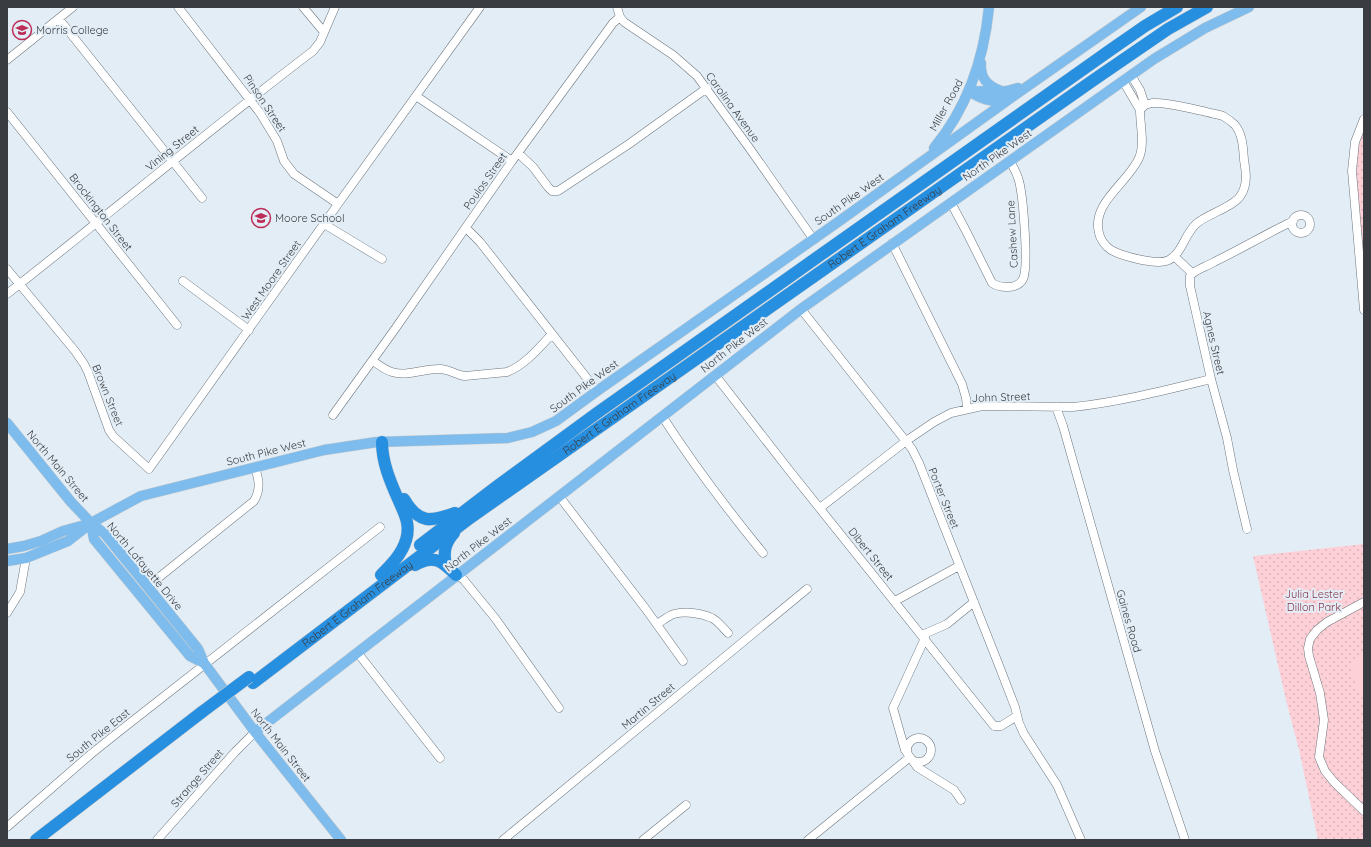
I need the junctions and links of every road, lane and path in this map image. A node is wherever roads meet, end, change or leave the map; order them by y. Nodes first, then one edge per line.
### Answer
1 (73, 7) edge
2 (178, 7) edge
3 (303, 7) edge
4 (335, 7) edge
5 (480, 7) edge
6 (617, 7) edge
7 (989, 7) edge
8 (1141, 7) edge
9 (1177, 7) edge
10 (1207, 7) edge
11 (1249, 7) edge
12 (620, 17) junction
13 (59, 18) junction
14 (324, 32) junction
15 (981, 55) junction
16 (7, 60) edge
17 (1127, 78) junction
18 (707, 88) junction
19 (969, 91) junction
20 (1010, 94) junction
21 (416, 96) junction
22 (250, 99) junction
23 (1142, 108) junction
24 (7, 112) edge
25 (1364, 119) edge
26 (518, 153) junction
27 (173, 161) junction
28 (512, 161) junction
29 (1010, 161) junction
30 (922, 162) junction
31 (202, 198) dead end
32 (951, 203) junction
33 (338, 204) junction
34 (1293, 220) dead end
35 (96, 224) junction
36 (324, 224) junction
37 (466, 228) junction
38 (814, 240) junction
39 (892, 243) junction
40 (1174, 256) junction
41 (382, 260) dead end
42 (7, 269) edge
43 (1192, 273) junction
44 (183, 281) dead end
45 (19, 284) junction
46 (7, 294) edge
47 (801, 309) junction
48 (1364, 310) edge
49 (177, 325) dead end
50 (249, 330) junction
51 (552, 334) junction
52 (373, 361) junction
53 (715, 375) junction
54 (1211, 379) junction
55 (596, 391) junction
56 (1056, 407) junction
57 (967, 409) junction
58 (333, 416) dead end
59 (662, 416) junction
60 (7, 423) edge
61 (906, 441) junction
62 (382, 442) junction
63 (255, 467) junction
64 (149, 468) joint
65 (390, 476) junction
66 (559, 496) junction
67 (820, 508) junction
68 (469, 513) junction
69 (91, 523) junction
70 (380, 527) dead end
71 (1247, 529) dead end
72 (7, 549) edge
73 (763, 553) dead end
74 (26, 558) junction
75 (7, 561) edge
76 (446, 565) junction
77 (959, 566) junction
78 (456, 575) junction
79 (386, 577) junction
80 (147, 587) junction
81 (807, 589) dead end
82 (895, 601) junction
83 (974, 602) junction
84 (1364, 602) edge
85 (7, 613) edge
86 (657, 624) junction
87 (728, 633) dead end
88 (923, 637) junction
89 (357, 652) junction
90 (683, 661) dead end
91 (204, 664) junction
92 (559, 708) dead end
93 (1018, 720) junction
94 (255, 732) junction
95 (910, 757) junction
96 (440, 758) dead end
97 (961, 800) dead end
98 (686, 805) dead end
99 (1364, 811) edge
100 (78, 812) junction
101 (7, 827) edge
102 (36, 840) edge
103 (47, 840) edge
104 (157, 840) edge
105 (341, 840) edge
106 (503, 840) edge
107 (644, 840) edge
108 (808, 840) edge
109 (1081, 840) edge
110 (1185, 840) edge

1 - 13 street
2 - 22 street, Pinson Street
3 - 14 street
4 - 14 street, Vining Street
5 - 21 street, West Moore Street
6 - 12 street
7 - 15 main road, Miller Road
8 - 20 main road
9 - 68 highway, Robert E Graham Freeway
10 - 68 highway, Robert E Graham Freeway
11 - 17 main road, North Pike West
12 - 18 street, Carolina Avenue
12 - 26 street, Poulos Street
13 - 16 street
13 - 27 street
14 - 22 street, Vining Street
15 - 19 main road, Miller Road
15 - 20 main road
17 - 23 street
17 - 29 main road, North Pike West
18 - 26 street
18 - 38 street, Carolina Avenue
19 - 20 main road
19 - 30 main road, Miller Road
20 - 30 main road
21 - 28 street
21 - 33 street, West Moore Street
22 - 27 street, Vining Street
22 - 33 street, Pinson Street
23 - 40 street
23 - 40 street
24 - 35 street, Brockington Street
25 - 48 street
26 - 28 street, Poulos Street
27 - 31 street
27 - 35 street, Vining Street
28 - 37 street, Poulos Street
29 - 32 main road, North Pike West
29 - 32 street, Cashew Lane
30 - 38 main road, South Pike West
32 - 39 main road, North Pike West
33 - 36 street, West Moore Street
34 - 43 street
35 - 45 street, Vining Street
35 - 49 street, Brockington Street
36 - 41 street
36 - 50 street, West Moore Street
37 - 51 street
37 - 52 street, Poulos Street
38 - 55 main road, South Pike West
39 - 47 main road, North Pike West
39 - 57 street
40 - 43 street
42 - 45 street, Brown Street
43 - 54 street, Agnes Street
44 - 50 street
45 - 46 street, Vining Street
45 - 64 street, Brown Street
47 - 53 main road, North Pike West
47 - 61 street, Porter Street
50 - 64 street, West Moore Street
51 - 52 street
51 - 55 street
52 - 58 street, Poulos Street
53 - 59 main road, North Pike West
53 - 67 street, Dibert Street
54 - 56 street, John Street
54 - 71 street, Agnes Street
55 - 62 main road, South Pike West
56 - 57 street, John Street
56 - 110 street, Gaines Road
57 - 61 street, John Street
59 - 66 main road, North Pike West
59 - 73 street
60 - 69 main road, North Main Street
61 - 67 street, John Street
61 - 77 street, Porter Street
62 - 63 main road, South Pike West
62 - 65 highway
63 - 69 main road, South Pike West
63 - 80 street
65 - 68 highway
65 - 79 highway
66 - 78 main road, North Pike West
66 - 86 street
67 - 82 street, Dibert Street
68 - 76 highway
68 - 79 highway, Robert E Graham Freeway
69 - 72 main road
69 - 74 main road, North Lafayette Drive
69 - 80 main road, North Lafayette Drive
69 - 91 main road
70 - 91 street, South Pike East
74 - 75 main road, North Lafayette Drive
74 - 85 street
76 - 78 highway
76 - 79 highway
77 - 82 street
77 - 83 street, Porter Street
78 - 89 main road, North Pike West
78 - 92 street
79 - 100 highway, Robert E Graham Freeway, bridge
80 - 91 main road, North Lafayette Drive
81 - 106 street, Martin Street
82 - 88 street, Dibert Street
83 - 88 street
83 - 93 street, Porter Street
84 - 99 street
86 - 87 street
86 - 90 street
88 - 93 street, Dibert Street
88 - 95 street
89 - 94 main road, North Pike West
89 - 96 street
91 - 94 main road, North Main Street
91 - 101 street, South Pike East
93 - 109 street, Porter Street
94 - 104 street, Strange Street
94 - 105 main road, North Main Street
95 - 97 street
95 - 108 street
98 - 107 street
100 - 102 highway, Robert E Graham Freeway
100 - 103 highway, Robert E Graham Freeway

